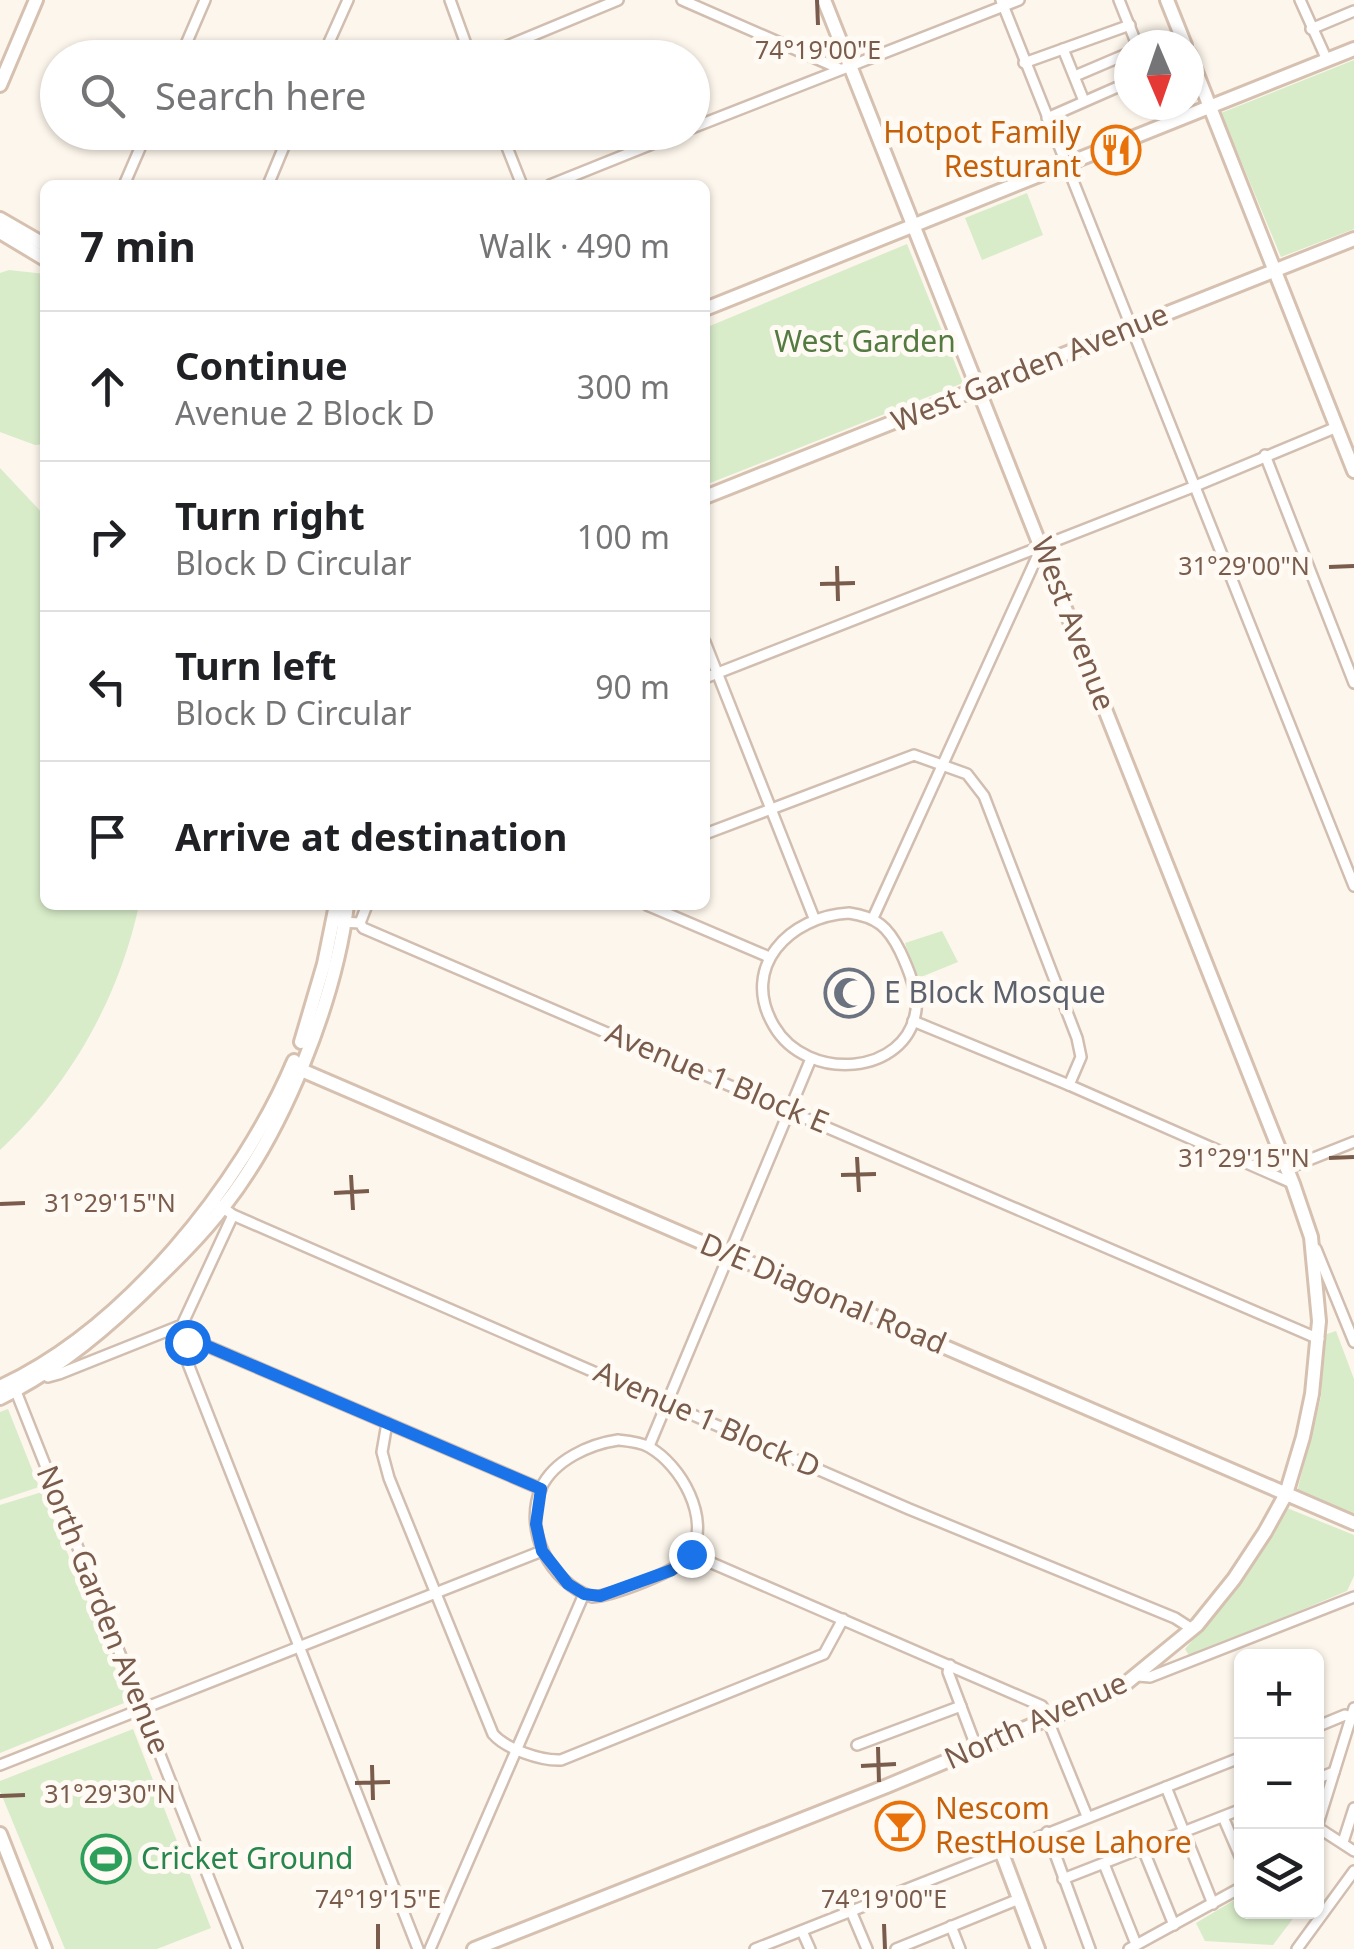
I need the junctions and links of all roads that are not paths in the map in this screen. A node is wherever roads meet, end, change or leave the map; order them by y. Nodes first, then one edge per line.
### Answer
1 (36, 0) edge
2 (205, 0) edge
3 (348, 0) edge
4 (450, 0) edge
5 (618, 0) edge
6 (682, 0) edge
7 (824, 0) edge
8 (1019, 0) edge
9 (1119, 0) edge
10 (1168, 0) edge
11 (1300, 0) edge
12 (1344, 0) edge
13 (1002, 3) edge
14 (1352, 12) edge
15 (1130, 25) junction
16 (1311, 29) junction
17 (1132, 30) edge
18 (1179, 30) edge
19 (188, 40) edge
20 (330, 40) edge
21 (467, 40) edge
22 (519, 40) edge
23 (1063, 49) junction
24 (1354, 50) edge
25 (1114, 59) edge
26 (1327, 60) junction
27 (1024, 63) junction
28 (845, 67) junction
29 (1075, 76) junction
30 (0, 85) edge
31 (1114, 88) edge
32 (1204, 92) edge
33 (1084, 101) junction
34 (1209, 105) junction
35 (1047, 118) junction
36 (1166, 120) edge
37 (710, 121) edge
38 (1167, 123) junction
39 (139, 150) edge
40 (283, 150) edge
41 (508, 150) edge
42 (637, 150) edge
43 (1066, 165) junction
44 (126, 180) edge
45 (270, 180) edge
46 (520, 180) edge
47 (562, 180) edge
48 (0, 219) edge
49 (916, 226) junction
50 (0, 232) edge
51 (1354, 239) edge
52 (40, 247) edge
53 (40, 248) edge
54 (1275, 270) junction
55 (710, 307) edge
56 (1131, 328) junction
57 (979, 389) junction
58 (1336, 427) junction
59 (1266, 456) junction
60 (1354, 470) edge
61 (1193, 487) junction
62 (710, 495) edge
63 (1042, 546) junction
64 (710, 654) edge
65 (718, 673) junction
66 (710, 676) edge
67 (1354, 683) edge
68 (942, 764) junction
69 (770, 808) junction
70 (710, 832) edge
71 (1354, 886) edge
72 (339, 910) edge
73 (347, 910) edge
74 (361, 910) edge
75 (659, 910) edge
76 (814, 918) junction
77 (872, 918) junction
78 (346, 922) junction
79 (769, 957) junction
80 (913, 1021) junction
81 (810, 1061) junction
82 (296, 1068) junction
83 (1068, 1084) junction
84 (788, 1108) junction
85 (1354, 1142) edge
86 (1286, 1168) junction
87 (1293, 1184) junction
88 (223, 1208) junction
89 (1311, 1237) junction
90 (728, 1253) junction
91 (178, 1328) junction
92 (1319, 1339) junction
93 (187, 1342) junction
94 (1354, 1342) edge
95 (43, 1374) junction
96 (9, 1387) edge
97 (0, 1398) edge
98 (668, 1402) junction
99 (387, 1423) junction
100 (649, 1446) junction
101 (541, 1489) junction
102 (1286, 1494) junction
103 (1354, 1523) edge
104 (542, 1551) junction
105 (691, 1554) junction
106 (435, 1594) junction
107 (584, 1594) junction
108 (1354, 1596) edge
109 (842, 1619) junction
110 (1192, 1629) junction
111 (300, 1647) junction
112 (950, 1665) junction
113 (1138, 1676) junction
114 (961, 1706) junction
115 (142, 1708) junction
116 (1352, 1712) edge
117 (1050, 1719) junction
118 (1324, 1724) edge
119 (858, 1745) dead end
120 (977, 1748) junction
121 (518, 1749) junction
122 (1234, 1760) edge
123 (0, 1764) edge
124 (1334, 1772) junction
125 (1324, 1776) edge
126 (1166, 1787) junction
127 (1324, 1804) edge
128 (1354, 1808) edge
129 (1234, 1812) edge
130 (1087, 1816) junction
131 (1223, 1817) junction
132 (1320, 1829) edge
133 (1047, 1832) junction
134 (1186, 1833) junction
135 (0, 1834) edge
136 (1343, 1842) junction
137 (1234, 1843) edge
138 (1143, 1850) junction
139 (1000, 1851) junction
140 (1354, 1851) edge
141 (1104, 1864) junction
142 (1354, 1871) edge
143 (1063, 1879) junction
144 (1234, 1892) edge
145 (1019, 1899) junction
146 (1212, 1904) junction
147 (851, 1911) junction
148 (1174, 1925) junction
149 (951, 1926) junction
150 (802, 1930) junction
151 (1132, 1947) edge
152 (46, 1949) edge
153 (237, 1949) edge
154 (418, 1949) edge
155 (430, 1949) edge
156 (474, 1949) edge
157 (757, 1949) edge
158 (810, 1949) edge
159 (867, 1949) edge
160 (896, 1949) edge
161 (960, 1949) edge
162 (1038, 1949) edge
163 (1090, 1949) edge
164 (1297, 1949) edge

1 - 30 street
2 - 19 street
3 - 20 street
4 - 21 street
5 - 22 street
6 - 28 street
7 - 28 street, West Avenue
8 - 13 street
9 - 15 street
10 - 18 street
11 - 16 street
12 - 14 street
13 - 27 street
13 - 28 street
14 - 16 street
15 - 17 street
15 - 23 street
16 - 26 street
23 - 27 street
23 - 29 street
24 - 26 street
25 - 29 street
26 - 34 street
27 - 35 street
28 - 37 street
28 - 49 street, West Avenue
29 - 33 street
31 - 33 street
32 - 34 street
33 - 35 street
34 - 38 street
34 - 54 street
35 - 43 street
36 - 38 street
38 - 43 street
39 - 44 street
40 - 45 street
41 - 46 street
42 - 47 street
43 - 49 street
43 - 56 street
48 - 52 street
49 - 55 street
49 - 57 street, West Avenue
50 - 53 street
51 - 54 street, West Garden Avenue
54 - 56 street, West Garden Avenue
54 - 58 street
56 - 57 street, West Garden Avenue
56 - 61 street
57 - 62 street, West Garden Avenue
57 - 63 street, West Avenue
58 - 59 street
58 - 60 street
59 - 61 street
59 - 67 street
61 - 63 street
61 - 71 street
63 - 65 street
63 - 68 street
63 - 86 street, West Avenue
64 - 65 street
65 - 66 street
65 - 69 street
68 - 69 street
68 - 77 street
68 - 83 street
69 - 70 street
69 - 76 street
72 - 78 street
73 - 78 street
74 - 78 street
75 - 79 street
76 - 77 street
76 - 79 street
77 - 80 street
78 - 82 street
78 - 84 street, Avenue 1 Block E
79 - 81 street
80 - 81 street
80 - 83 street
81 - 84 street
82 - 88 street
82 - 90 street, D/E Diagonal Road
83 - 87 street
84 - 90 street
84 - 92 street, Avenue 1 Block E
85 - 86 street
86 - 87 street, West Avenue
87 - 89 street, North Avenue
88 - 91 street
88 - 95 street
88 - 96 street
88 - 98 street, Avenue 1 Block D
89 - 92 street, North Avenue
89 - 94 street
90 - 98 street
90 - 102 street, D/E Diagonal Road
91 - 93 street
91 - 95 street
92 - 102 street, North Avenue
93 - 99 street
93 - 111 street
95 - 96 street
96 - 97 street
96 - 115 street, North Garden Avenue
98 - 100 street
98 - 110 street, Avenue 1 Block D
99 - 101 street
99 - 106 street
100 - 101 street
100 - 105 street
101 - 104 street
102 - 103 street, D/E Diagonal Road
102 - 110 street, North Avenue
104 - 106 street
104 - 107 street
105 - 107 street
105 - 109 street
106 - 111 street
106 - 121 street
107 - 121 street
108 - 113 street
109 - 112 street
109 - 121 street
110 - 113 street, North Avenue
111 - 115 street
111 - 154 street
112 - 114 street
112 - 117 street
113 - 117 street, North Avenue
114 - 119 street
114 - 120 street
115 - 123 street
115 - 153 street, North Garden Avenue
116 - 118 street
116 - 124 street
117 - 120 street, North Avenue
117 - 130 street
120 - 156 street, North Avenue
121 - 155 street
122 - 126 street
124 - 125 street
124 - 127 street
126 - 130 street
126 - 134 street
128 - 136 street
129 - 131 street
130 - 133 street
131 - 134 street
131 - 137 street
132 - 136 street
133 - 139 street
133 - 143 street
134 - 138 street
134 - 146 street
135 - 152 street
136 - 140 street
138 - 141 street
138 - 148 street
139 - 145 street
139 - 147 street
141 - 143 street
141 - 151 street
142 - 164 street
143 - 163 street
144 - 146 street
145 - 149 street
145 - 162 street
146 - 148 street
147 - 150 street
147 - 159 street
148 - 151 street
149 - 160 street
149 - 161 street
150 - 157 street
150 - 158 street

